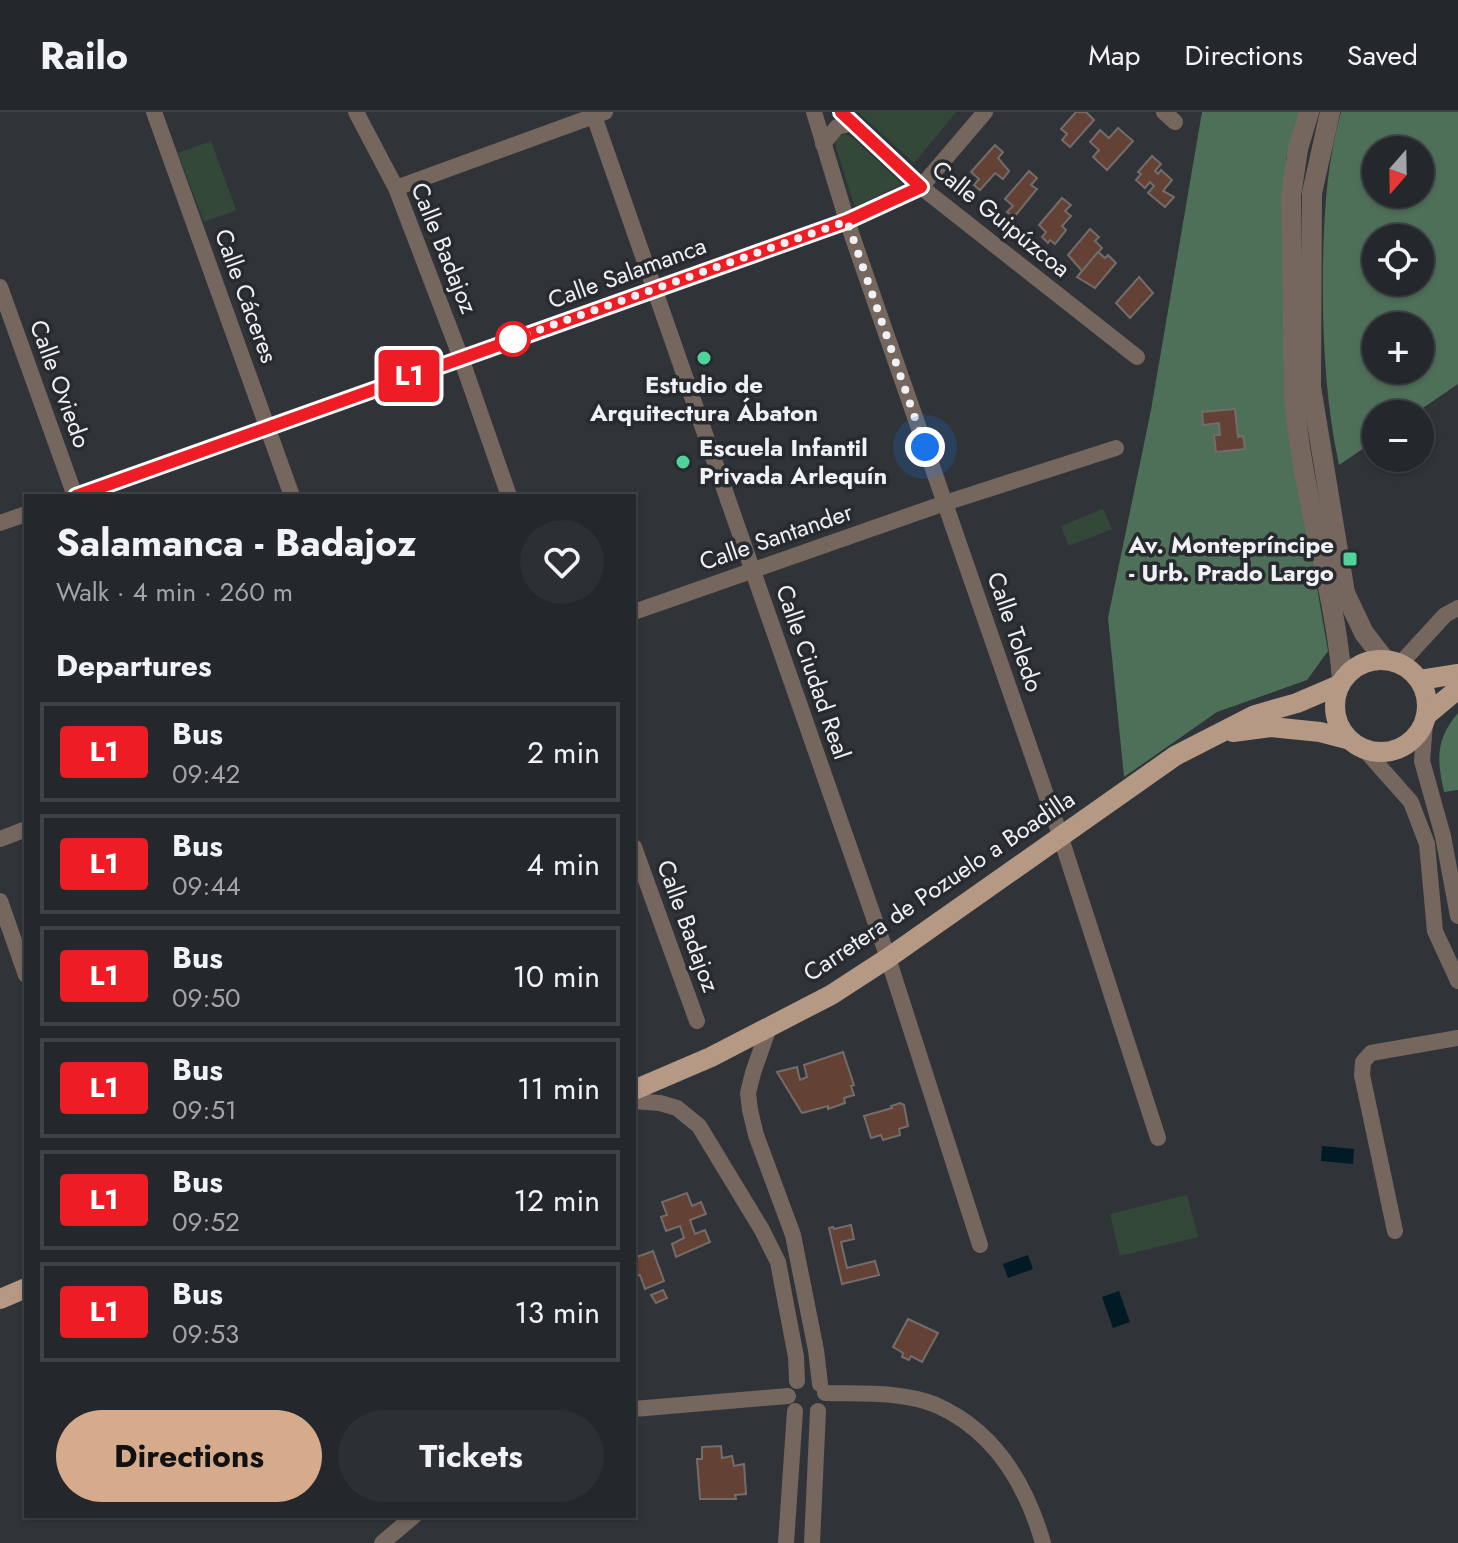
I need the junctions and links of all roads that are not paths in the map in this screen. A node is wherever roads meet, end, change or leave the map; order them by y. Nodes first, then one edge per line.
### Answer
1 (154, 112) edge
2 (356, 112) edge
3 (814, 112) edge
4 (985, 112) edge
5 (1309, 112) edge
6 (1330, 112) edge
7 (600, 114) edge
8 (847, 118) edge
9 (823, 144) junction
10 (921, 187) junction
11 (396, 188) junction
12 (847, 221) junction
13 (0, 287) edge
14 (654, 288) junction
15 (1137, 357) dead end
16 (461, 358) junction
17 (268, 426) junction
18 (1116, 448) dead end
19 (74, 494) edge
20 (81, 494) edge
21 (291, 494) edge
22 (508, 494) edge
23 (945, 503) junction
24 (24, 515) edge
25 (0, 523) edge
26 (752, 571) junction
27 (1458, 608) edge
28 (636, 611) edge
29 (1393, 662) junction
30 (1458, 674) edge
31 (1420, 680) junction
32 (1341, 682) junction
33 (1458, 689) edge
34 (1426, 719) junction
35 (1222, 734) junction
36 (1347, 739) junction
37 (1365, 750) junction
38 (24, 830) edge
39 (1060, 835) junction
40 (0, 839) edge
41 (636, 853) edge
42 (0, 901) edge
43 (1458, 916) edge
44 (888, 958) junction
45 (24, 969) edge
46 (1458, 981) edge
47 (697, 1021) dead end
48 (769, 1027) junction
49 (1458, 1038) edge
50 (636, 1089) edge
51 (636, 1101) edge
52 (1158, 1138) dead end
53 (1395, 1231) dead end
54 (980, 1245) dead end
55 (24, 1289) edge
56 (0, 1299) edge
57 (797, 1381) junction
58 (822, 1388) junction
59 (792, 1403) junction
60 (636, 1409) edge
61 (818, 1411) junction
62 (412, 1518) edge
63 (382, 1543) edge
64 (786, 1543) edge
65 (812, 1543) edge
66 (1043, 1543) edge

1 - 17 street, Calle Cáceres
2 - 11 street, Calle Badajoz
3 - 9 street, Calle Toledo
4 - 10 street
5 - 32 street
6 - 29 street
7 - 11 street
7 - 14 street, Calle Ciudad Real
8 - 9 street
8 - 10 street, Calle Guipúzcoa
9 - 12 street, Calle Toledo
10 - 12 street, Calle Salamanca
10 - 15 street, Calle Guipúzcoa
11 - 16 street, Calle Badajoz
12 - 14 street, Calle Salamanca
12 - 23 street, Calle Toledo
13 - 19 street, Calle Oviedo
14 - 16 street, Calle Salamanca
14 - 26 street, Calle Ciudad Real
16 - 17 street, Calle Salamanca
16 - 22 street, Calle Badajoz
17 - 20 street, Calle Salamanca
17 - 21 street, Calle Cáceres
18 - 23 street, Calle Santander
23 - 26 street, Calle Santander
23 - 39 street, Calle Toledo
24 - 25 street
26 - 28 street, Calle Santander
26 - 44 street, Calle Ciudad Real
27 - 29 street
29 - 31 main road
29 - 32 main road
30 - 31 main road
31 - 34 main road
32 - 35 main road, Carretera de Pozuelo a Boadilla
32 - 36 main road
33 - 34 main road
34 - 37 main road
34 - 43 street
35 - 36 main road, Carretera de Pozuelo a Boadilla
35 - 39 main road, Carretera de Pozuelo a Boadilla
36 - 37 main road
37 - 46 street
38 - 40 street
39 - 44 main road, Carretera de Pozuelo a Boadilla
39 - 52 street, Calle Toledo
41 - 47 street, Calle Badajoz
42 - 45 street
44 - 48 main road, Carretera de Pozuelo a Boadilla
44 - 54 street, Calle Ciudad Real
48 - 50 main road, Carretera de Pozuelo a Boadilla
48 - 58 street
49 - 53 street
51 - 57 street
55 - 56 main road
57 - 58 street
57 - 59 street
58 - 61 street
58 - 66 street
59 - 60 street
59 - 61 street
59 - 64 street
61 - 65 street
62 - 63 street

